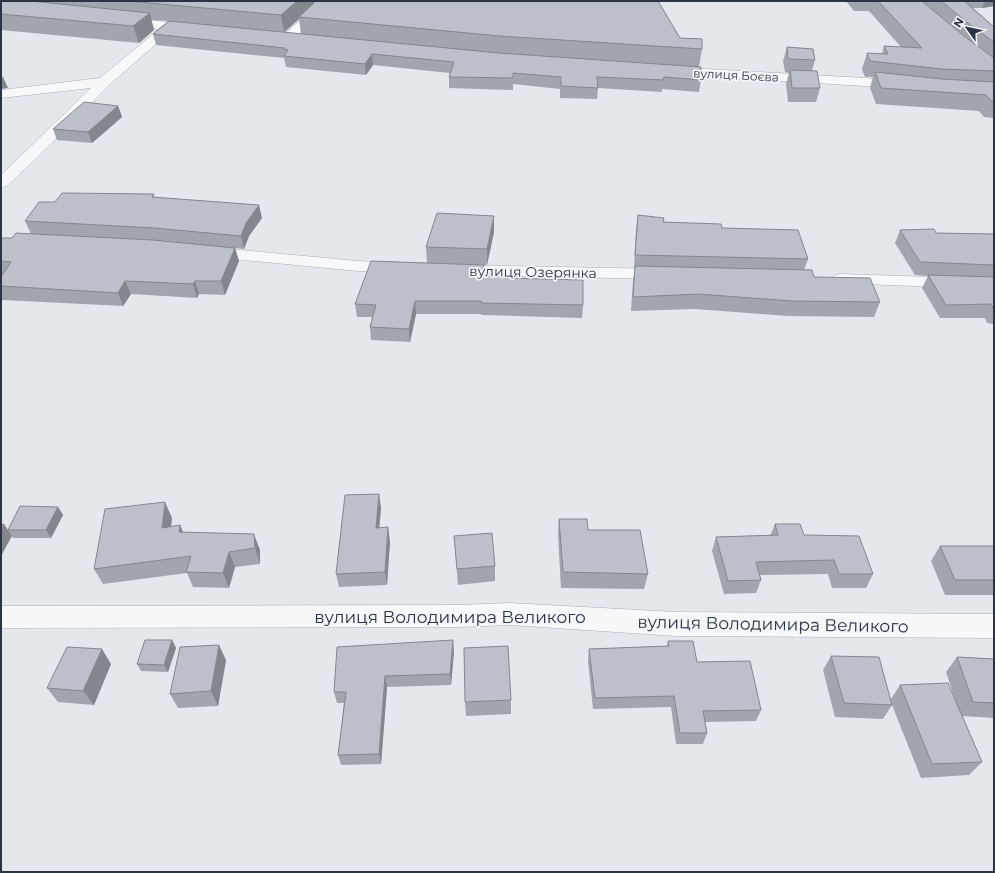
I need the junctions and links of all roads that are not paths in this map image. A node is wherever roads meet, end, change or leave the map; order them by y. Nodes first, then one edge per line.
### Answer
1 (328, 1) edge
2 (109, 21) edge
3 (169, 26) junction
4 (203, 30) edge
5 (274, 37) edge
6 (288, 38) junction
7 (303, 40) edge
8 (658, 70) edge
9 (104, 82) junction
10 (912, 88) edge
11 (1, 94) edge
12 (1, 182) edge
13 (189, 250) edge
14 (412, 268) edge
15 (435, 270) edge
16 (679, 274) edge
17 (828, 279) edge
18 (994, 284) edge
19 (1, 617) edge
20 (994, 626) edge

1 - 6 street
2 - 3 street
3 - 4 street
3 - 9 street
5 - 6 street
6 - 7 street
8 - 10 street, вулиця Боєва
9 - 11 street
9 - 12 street
13 - 14 street
15 - 16 street, вулиця Озерянка
17 - 18 street
19 - 20 street, вулиця Володимира Великого

